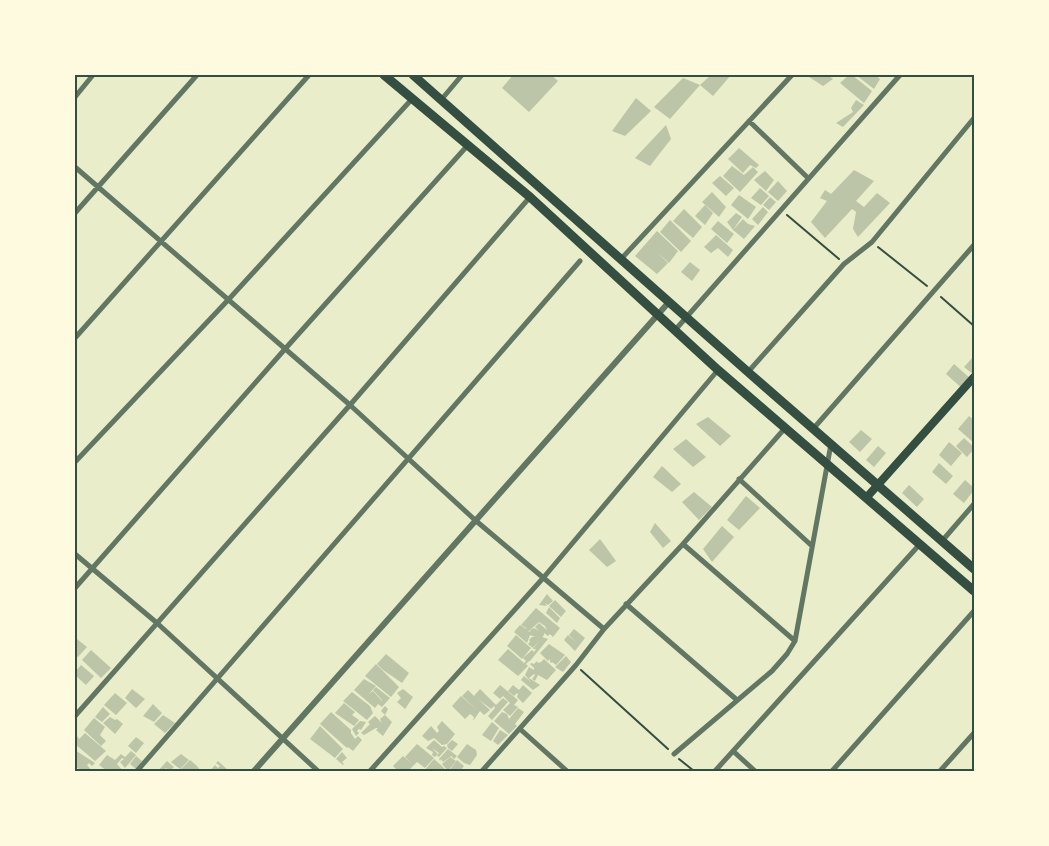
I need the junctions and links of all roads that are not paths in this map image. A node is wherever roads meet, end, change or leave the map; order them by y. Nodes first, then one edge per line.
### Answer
1 (93, 75) edge
2 (197, 75) edge
3 (309, 75) edge
4 (384, 75) edge
5 (413, 75) edge
6 (462, 75) edge
7 (792, 75) edge
8 (900, 75) edge
9 (75, 97) edge
10 (412, 99) junction
11 (441, 100) junction
12 (974, 118) edge
13 (749, 121) junction
14 (469, 145) junction
15 (75, 167) edge
16 (808, 178) junction
17 (99, 186) junction
18 (530, 197) junction
19 (75, 213) edge
20 (162, 241) junction
21 (974, 246) edge
22 (621, 259) junction
23 (580, 261) dead end
24 (637, 273) junction
25 (626, 286) junction
26 (229, 299) junction
27 (669, 302) junction
28 (657, 314) junction
29 (686, 316) junction
30 (676, 329) junction
31 (75, 338) edge
32 (712, 340) junction
33 (285, 349) junction
34 (700, 352) junction
35 (718, 370) junction
36 (748, 372) junction
37 (974, 377) edge
38 (350, 405) junction
39 (786, 427) junction
40 (813, 429) junction
41 (831, 444) junction
42 (409, 460) junction
43 (75, 462) edge
44 (827, 462) junction
45 (739, 480) junction
46 (878, 485) junction
47 (867, 497) junction
48 (974, 504) edge
49 (475, 520) junction
50 (942, 541) junction
51 (683, 544) junction
52 (920, 544) junction
53 (812, 546) junction
54 (75, 554) edge
55 (92, 569) junction
56 (974, 569) edge
57 (544, 577) junction
58 (75, 588) edge
59 (974, 591) edge
60 (626, 604) junction
61 (974, 611) edge
62 (157, 623) junction
63 (604, 629) junction
64 (795, 641) junction
65 (218, 679) junction
66 (737, 700) junction
67 (75, 716) edge
68 (520, 729) junction
69 (974, 733) edge
70 (282, 738) junction
71 (732, 751) junction
72 (674, 754) road end
73 (137, 771) edge
74 (254, 771) edge
75 (318, 771) edge
76 (370, 771) edge
77 (482, 771) edge
78 (567, 771) edge
79 (715, 771) edge
80 (755, 771) edge
81 (832, 771) edge
82 (940, 771) edge

1 - 9 street
2 - 17 street
3 - 20 street
4 - 10 main road
5 - 11 main road
6 - 11 street
7 - 13 street
8 - 16 street
10 - 14 main road
10 - 26 street
11 - 22 main road
12 - 36 street
13 - 16 street
13 - 22 street
14 - 18 main road
14 - 33 street
15 - 17 street
16 - 29 street
17 - 19 street
17 - 20 street
18 - 25 main road
18 - 38 street
20 - 26 street
20 - 31 street
21 - 40 street
22 - 24 main road
23 - 42 street
24 - 25 main road
24 - 27 main road
25 - 28 main road
26 - 33 street
26 - 43 street
27 - 28 street
27 - 29 main road
28 - 30 main road
28 - 49 street
29 - 30 street
29 - 32 main road
30 - 34 main road
32 - 34 main road
32 - 36 main road
33 - 38 street
33 - 55 street
34 - 35 main road
35 - 39 main road
35 - 57 street
36 - 40 main road
37 - 46 main road
38 - 42 street
38 - 62 street
39 - 44 main road
39 - 45 street
40 - 41 main road
41 - 44 street
41 - 46 main road
42 - 49 street
42 - 65 street
44 - 47 main road
44 - 53 street
45 - 51 street
45 - 53 street
46 - 47 main road
46 - 50 main road
47 - 52 main road
48 - 50 street
49 - 57 street
49 - 70 street
50 - 56 main road
51 - 60 street
51 - 64 street
52 - 59 main road
52 - 71 street
53 - 64 street
54 - 55 street
55 - 58 street
55 - 62 street
57 - 63 street
57 - 76 street
60 - 63 street
60 - 66 street
61 - 81 street
62 - 65 street
62 - 67 street
63 - 68 street
64 - 66 street
65 - 70 street
65 - 73 street
66 - 72 street
68 - 77 street
68 - 78 street
69 - 82 street
70 - 74 street
70 - 75 street
71 - 79 street
71 - 80 street

